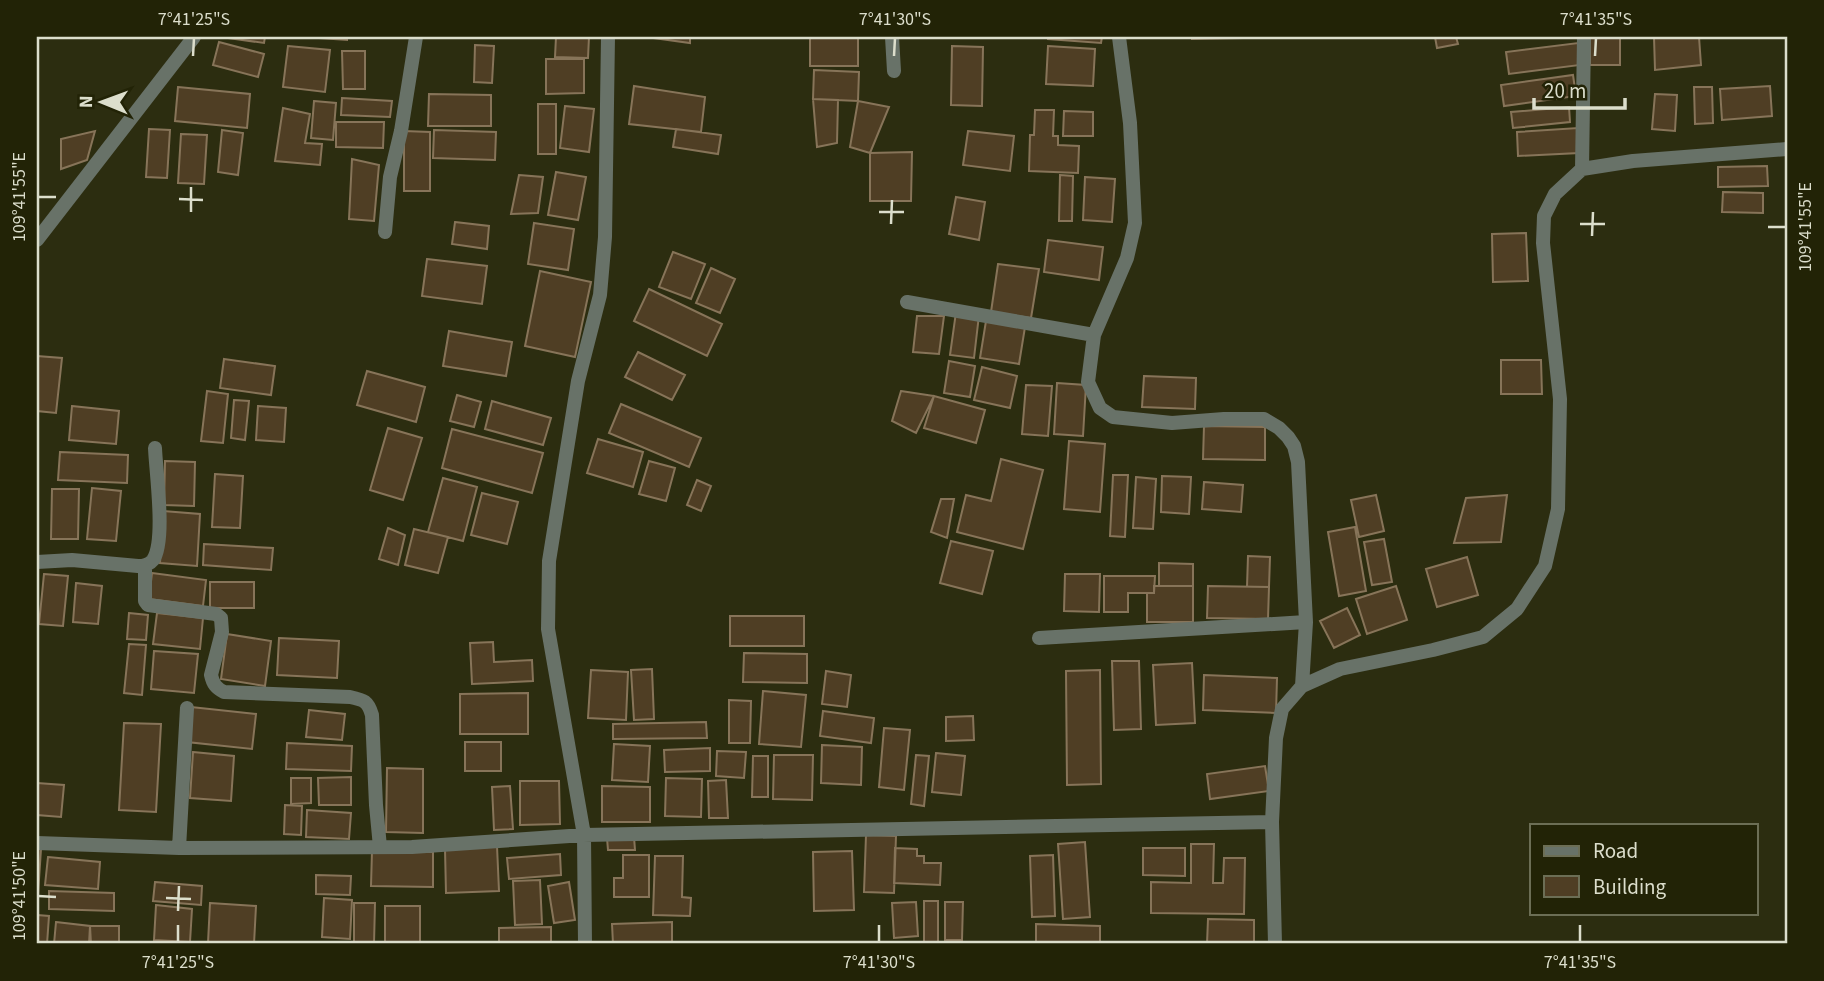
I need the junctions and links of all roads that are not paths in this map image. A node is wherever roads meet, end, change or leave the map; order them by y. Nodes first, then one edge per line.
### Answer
1 (194, 37) edge
2 (415, 37) edge
3 (608, 37) edge
4 (892, 37) edge
5 (1119, 37) edge
6 (1584, 37) edge
7 (894, 71) dead end
8 (1787, 149) edge
9 (1582, 170) junction
10 (385, 232) dead end
11 (37, 240) edge
12 (907, 302) dead end
13 (1094, 335) junction
14 (155, 448) dead end
15 (37, 562) edge
16 (145, 566) junction
17 (1306, 622) junction
18 (1039, 638) dead end
19 (1302, 686) junction
20 (187, 708) dead end
21 (1272, 822) junction
22 (584, 835) junction
23 (37, 843) edge
24 (380, 847) junction
25 (179, 848) junction
26 (585, 944) edge
27 (1275, 944) edge

1 - 11 street
2 - 10 street
3 - 22 street
4 - 7 street
5 - 13 street
6 - 9 street
8 - 9 street
9 - 19 street
12 - 13 street
13 - 17 street
14 - 16 street
15 - 16 street
16 - 24 street
17 - 18 street
17 - 19 street
19 - 21 street
20 - 25 street
21 - 22 street
21 - 27 street
22 - 24 street
22 - 26 street
23 - 25 street
24 - 25 street

